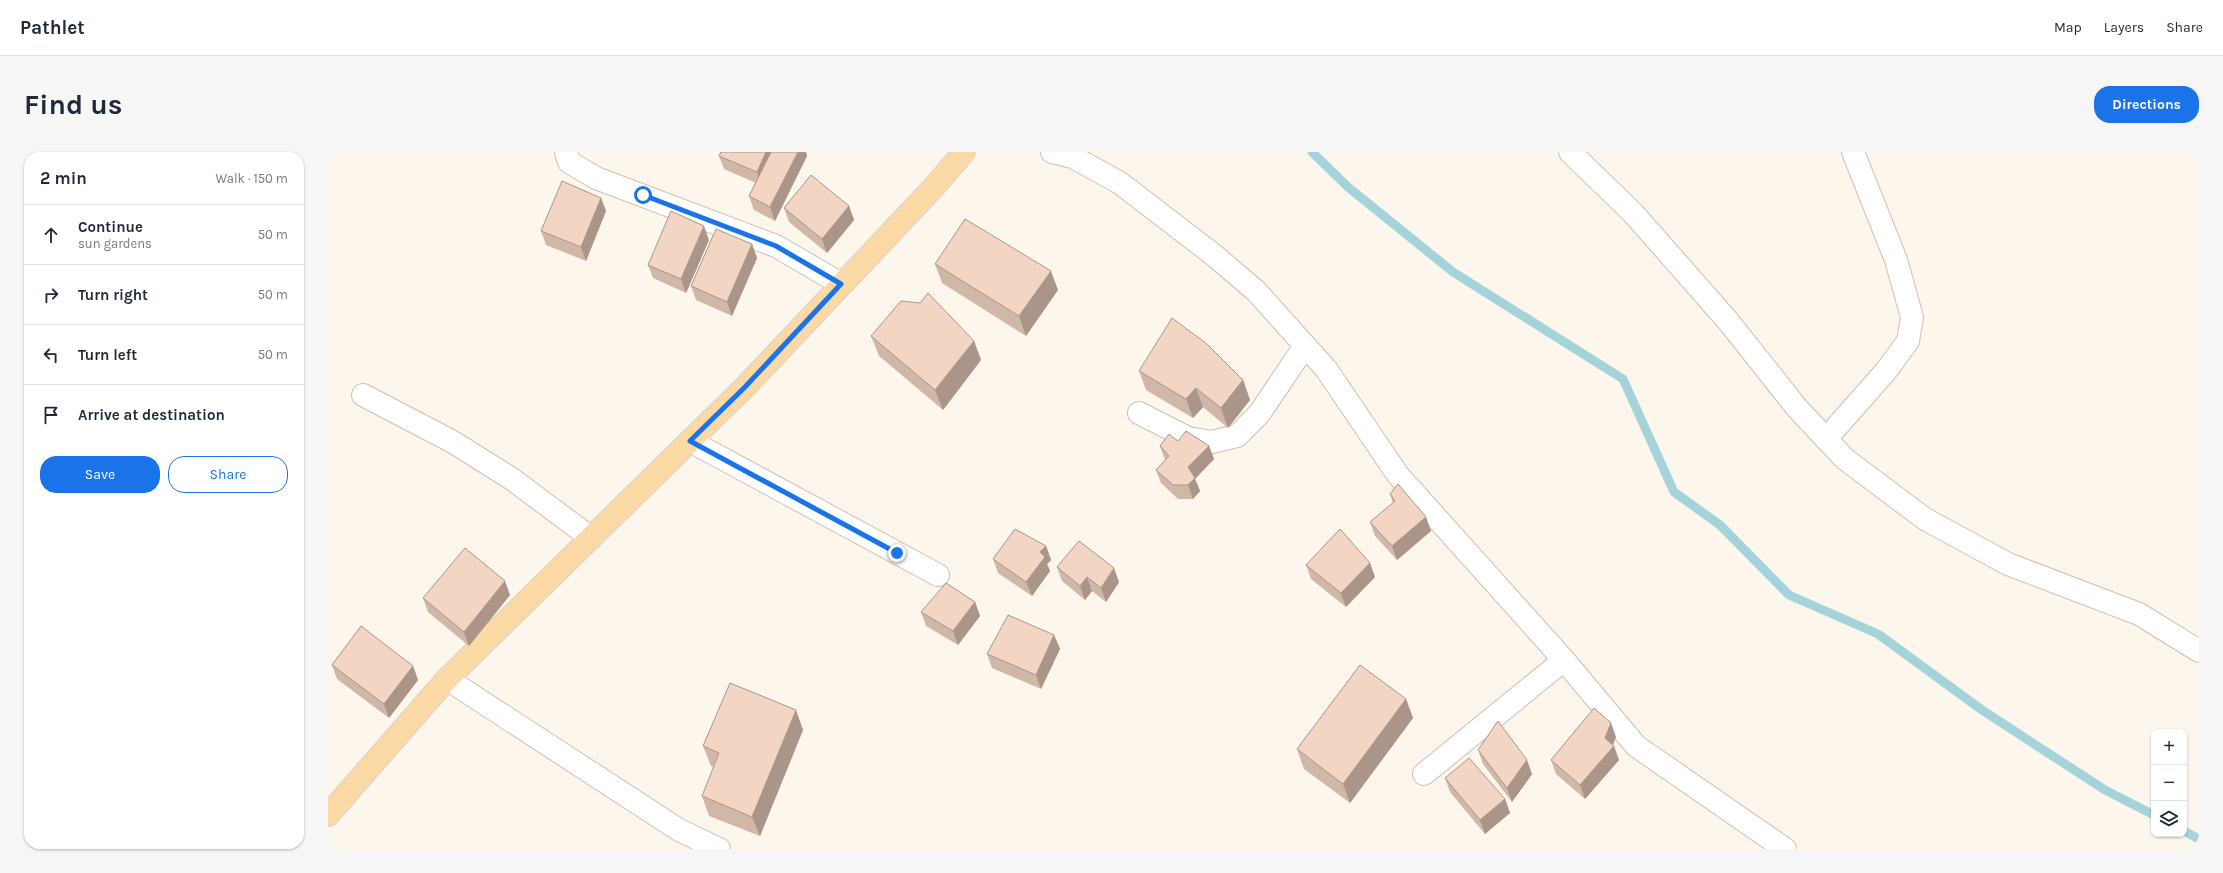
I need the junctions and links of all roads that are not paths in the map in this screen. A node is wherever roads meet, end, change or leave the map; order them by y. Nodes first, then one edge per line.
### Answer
1 (566, 152) edge
2 (964, 152) edge
3 (1052, 152) edge
4 (1570, 152) edge
5 (1853, 152) edge
6 (841, 284) junction
7 (1305, 346) junction
8 (363, 395) dead end
9 (1139, 413) dead end
10 (1826, 439) junction
11 (690, 441) junction
12 (591, 538) junction
13 (938, 575) dead end
14 (2199, 651) edge
15 (1564, 660) junction
16 (447, 680) junction
17 (1424, 774) dead end
18 (328, 815) edge
19 (719, 849) edge
20 (1785, 849) edge

1 - 6 street
2 - 6 main road
3 - 7 street
4 - 10 street
5 - 10 street
6 - 11 main road
7 - 9 street
7 - 15 street
8 - 12 street
10 - 14 street
11 - 12 main road
11 - 13 street
12 - 16 main road
15 - 17 street
15 - 20 street
16 - 18 main road
16 - 19 street

